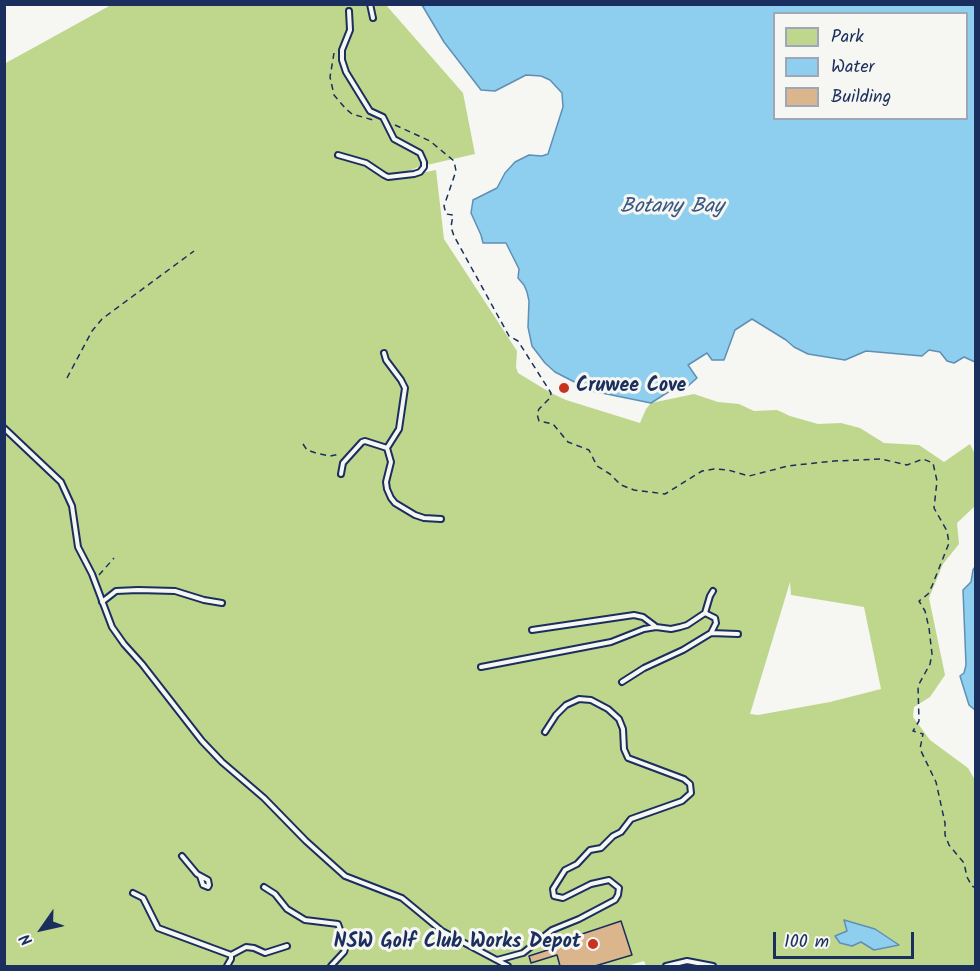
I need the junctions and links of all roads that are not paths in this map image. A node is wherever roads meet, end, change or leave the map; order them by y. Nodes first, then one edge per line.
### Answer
1 (370, 4) edge
2 (349, 11) dead end
3 (373, 18) dead end
4 (338, 155) dead end
5 (384, 353) dead end
6 (4, 428) edge
7 (387, 448) junction
8 (341, 474) dead end
9 (441, 519) dead end
10 (713, 591) dead end
11 (102, 602) junction
12 (222, 603) dead end
13 (705, 614) junction
14 (656, 627) junction
15 (532, 630) dead end
16 (711, 633) junction
17 (738, 634) dead end
18 (481, 667) dead end
19 (622, 682) dead end
20 (546, 732) dead end
21 (182, 856) dead end
22 (200, 876) dead end
23 (264, 887) dead end
24 (133, 893) dead end
25 (287, 946) dead end
26 (231, 955) junction
27 (496, 960) junction
28 (227, 966) edge
29 (331, 966) edge
30 (508, 966) edge
31 (666, 966) edge
32 (713, 966) edge

1 - 3 lane
2 - 4 lane
5 - 7 lane
6 - 11 lane
7 - 8 lane
7 - 9 lane
10 - 13 lane
11 - 12 lane
11 - 27 lane
13 - 14 lane
13 - 16 lane
14 - 15 lane
14 - 18 lane
16 - 17 lane
16 - 19 lane
20 - 27 lane
21 - 22 lane
23 - 29 lane
24 - 26 lane
25 - 26 lane
26 - 28 lane
27 - 30 lane
31 - 32 lane

